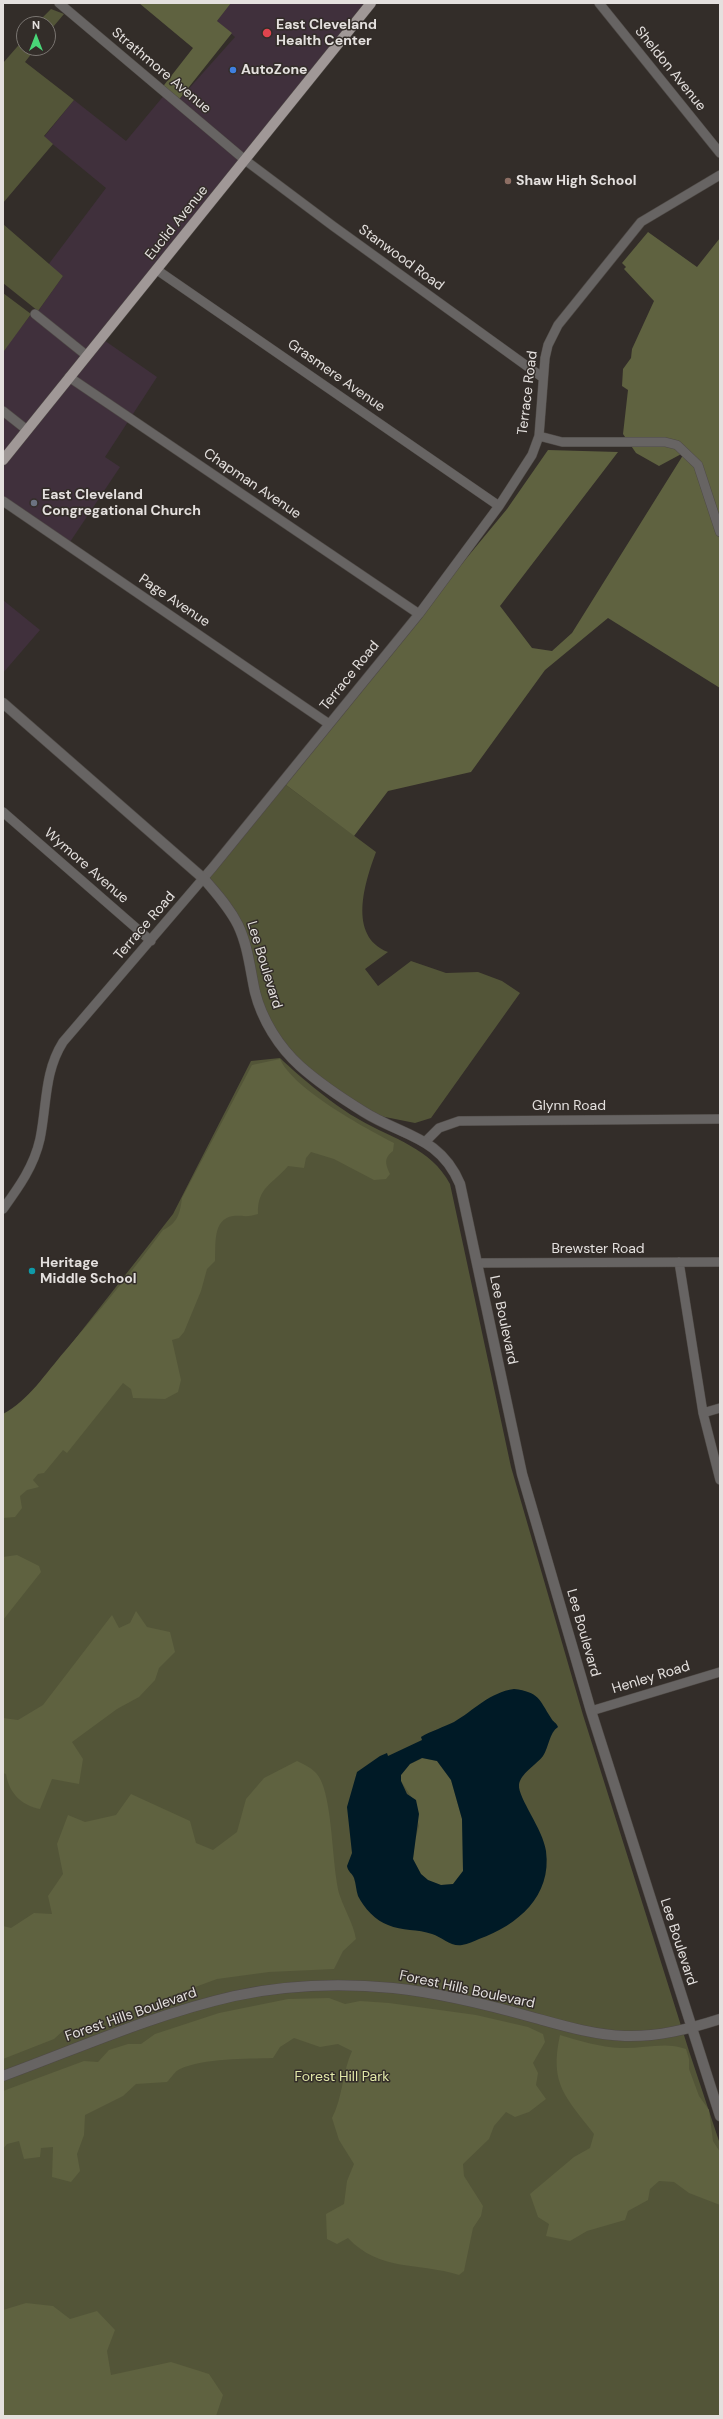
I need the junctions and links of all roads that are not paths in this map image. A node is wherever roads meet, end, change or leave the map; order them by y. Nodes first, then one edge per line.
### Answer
1 (371, 3) edge
2 (599, 3) edge
3 (64, 4) edge
4 (720, 153) edge
5 (245, 160) junction
6 (720, 175) edge
7 (158, 270) junction
8 (35, 314) dead end
9 (86, 355) junction
10 (69, 377) junction
11 (542, 377) junction
12 (3, 411) edge
13 (28, 430) junction
14 (539, 436) junction
15 (3, 460) edge
16 (3, 500) edge
17 (499, 506) junction
18 (720, 532) edge
19 (419, 614) junction
20 (3, 703) edge
21 (329, 724) junction
22 (3, 812) edge
23 (204, 879) junction
24 (151, 941) junction
25 (720, 1119) edge
26 (426, 1141) junction
27 (3, 1209) edge
28 (678, 1262) junction
29 (720, 1262) edge
30 (477, 1263) junction
31 (720, 1408) edge
32 (703, 1413) junction
33 (720, 1480) edge
34 (720, 1672) edge
35 (591, 1711) junction
36 (720, 2020) edge
37 (691, 2029) junction
38 (3, 2076) edge
39 (720, 2116) edge

1 - 5 main road, Euclid Avenue
2 - 4 street, Sheldon Avenue
3 - 5 street, Strathmore Avenue
5 - 7 main road, Euclid Avenue
5 - 11 street, Stanwood Road
6 - 11 street, Terrace Road
7 - 9 main road, Euclid Avenue
7 - 17 street, Grasmere Avenue
8 - 9 street
9 - 10 main road, Euclid Avenue
10 - 13 main road, Euclid Avenue
10 - 19 street, Chapman Avenue
11 - 14 street, Terrace Road
12 - 13 street
13 - 15 main road, Euclid Avenue
14 - 17 street, Terrace Road
14 - 18 street
16 - 21 street, Page Avenue
17 - 19 street, Terrace Road
19 - 21 street, Terrace Road
20 - 23 street, Lee Boulevard
21 - 23 street, Terrace Road
22 - 24 street, Wymore Avenue
23 - 24 street, Terrace Road
23 - 26 street, Lee Boulevard
24 - 27 street, Terrace Road
25 - 26 street, Glynn Road
26 - 30 street, Lee Boulevard
28 - 29 street, Brewster Road
28 - 30 street, Brewster Road
28 - 32 street
30 - 35 street, Lee Boulevard
31 - 32 street
32 - 33 street
34 - 35 street, Henley Road
35 - 37 street, Lee Boulevard
36 - 37 street, Forest Hills Boulevard
37 - 38 street, Forest Hills Boulevard
37 - 39 street, Lee Boulevard

